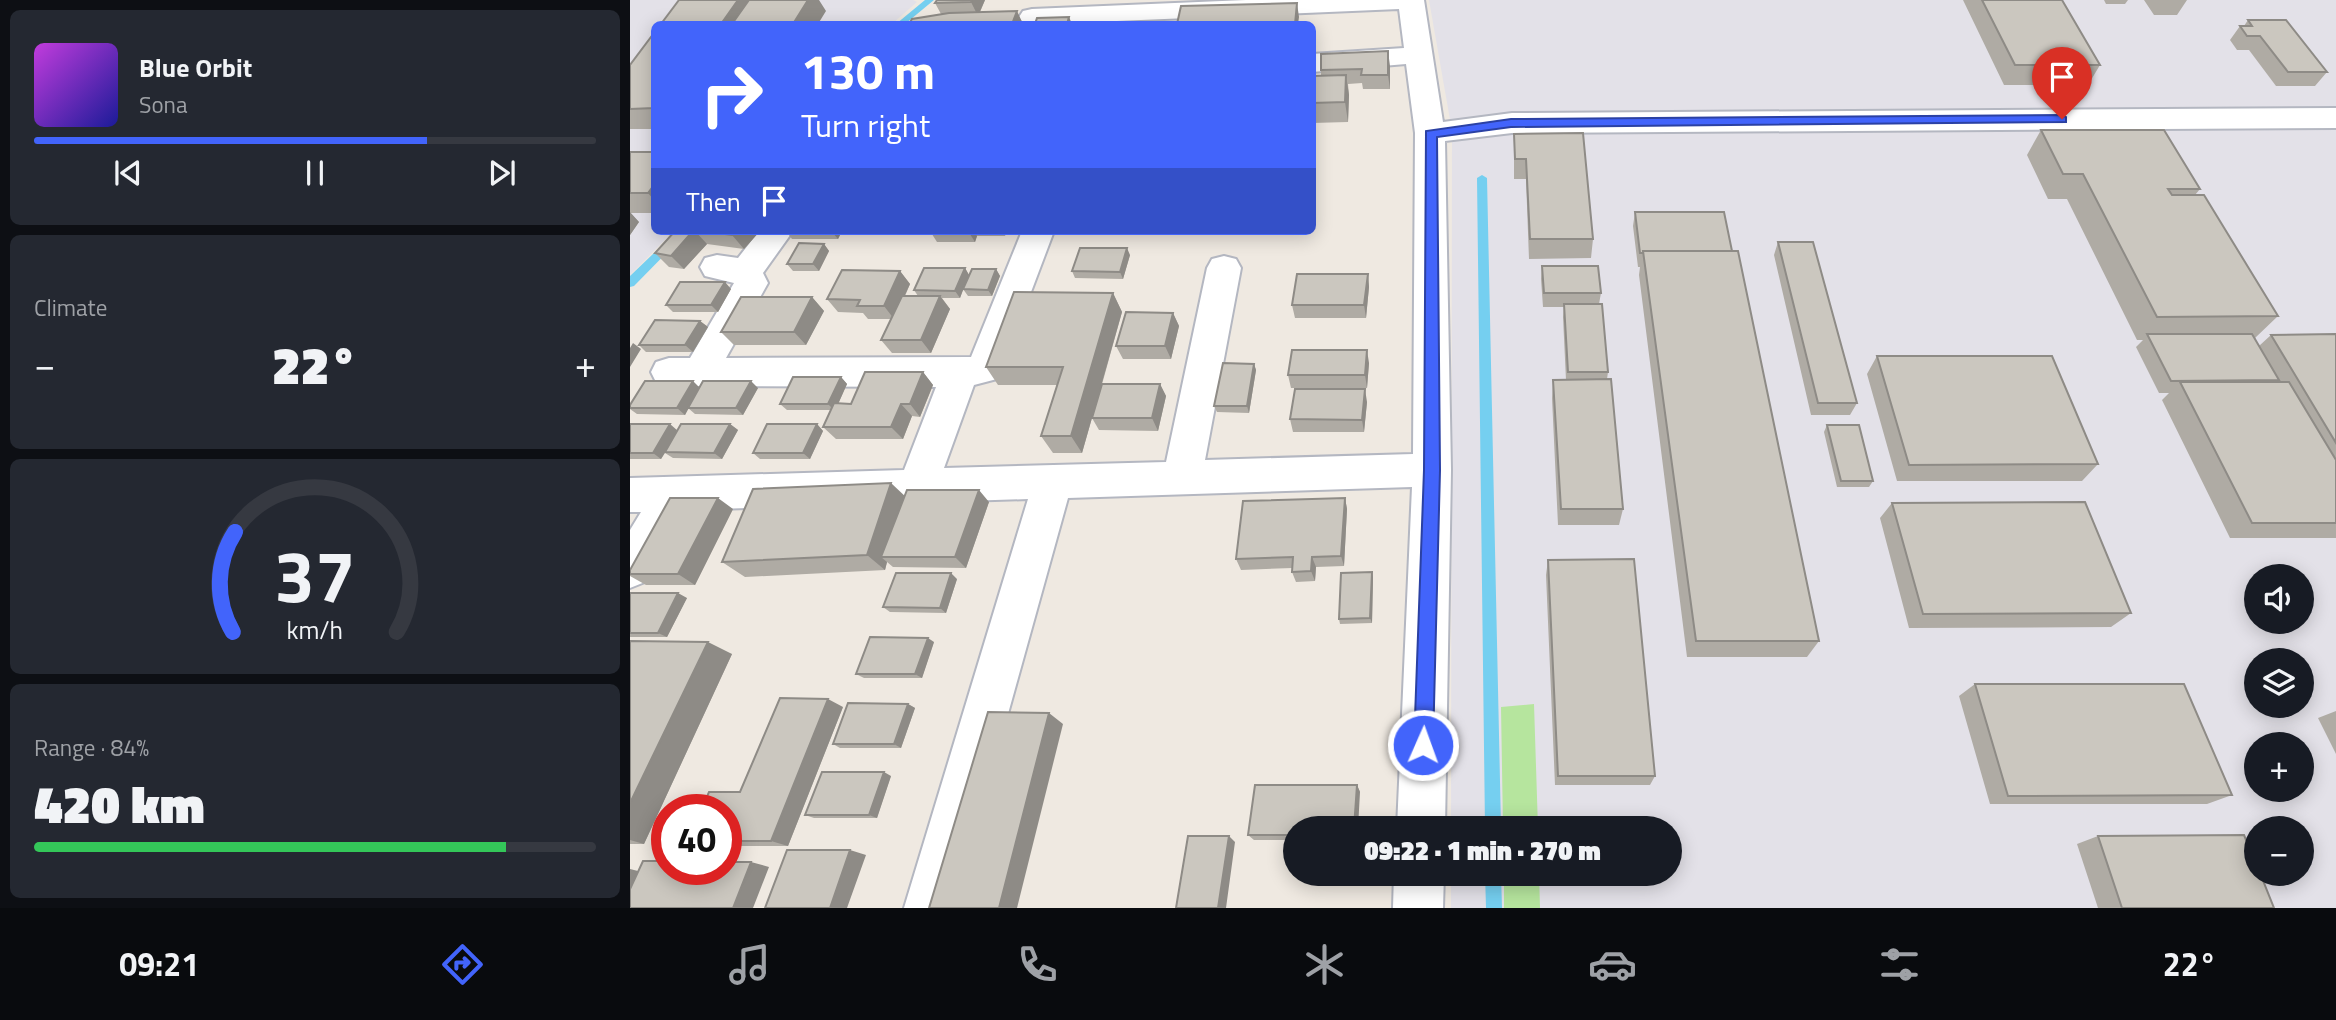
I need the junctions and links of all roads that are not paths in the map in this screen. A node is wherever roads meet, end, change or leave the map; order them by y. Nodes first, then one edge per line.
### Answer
1 (1411, 1) edge
2 (1032, 17) dead end
3 (1419, 55) junction
4 (1316, 63) edge
5 (2336, 118) edge
6 (1430, 134) junction
7 (772, 235) edge
8 (1036, 235) edge
9 (1224, 268) dead end
10 (960, 373) junction
11 (1432, 470) junction
12 (1182, 477) junction
13 (1053, 481) junction
14 (918, 485) junction
15 (672, 494) junction
16 (630, 495) edge
17 (630, 569) edge
18 (1421, 816) edge
19 (1419, 886) edge
20 (929, 908) edge
21 (1418, 908) edge

1 - 2 street
1 - 3 street
3 - 4 street
3 - 6 street
5 - 6 street
6 - 11 street
7 - 10 street
8 - 10 street
9 - 12 street
10 - 14 street
11 - 12 street
11 - 18 street
12 - 13 street
13 - 14 street
13 - 20 street
14 - 15 street
15 - 16 street
15 - 17 street
19 - 21 street

